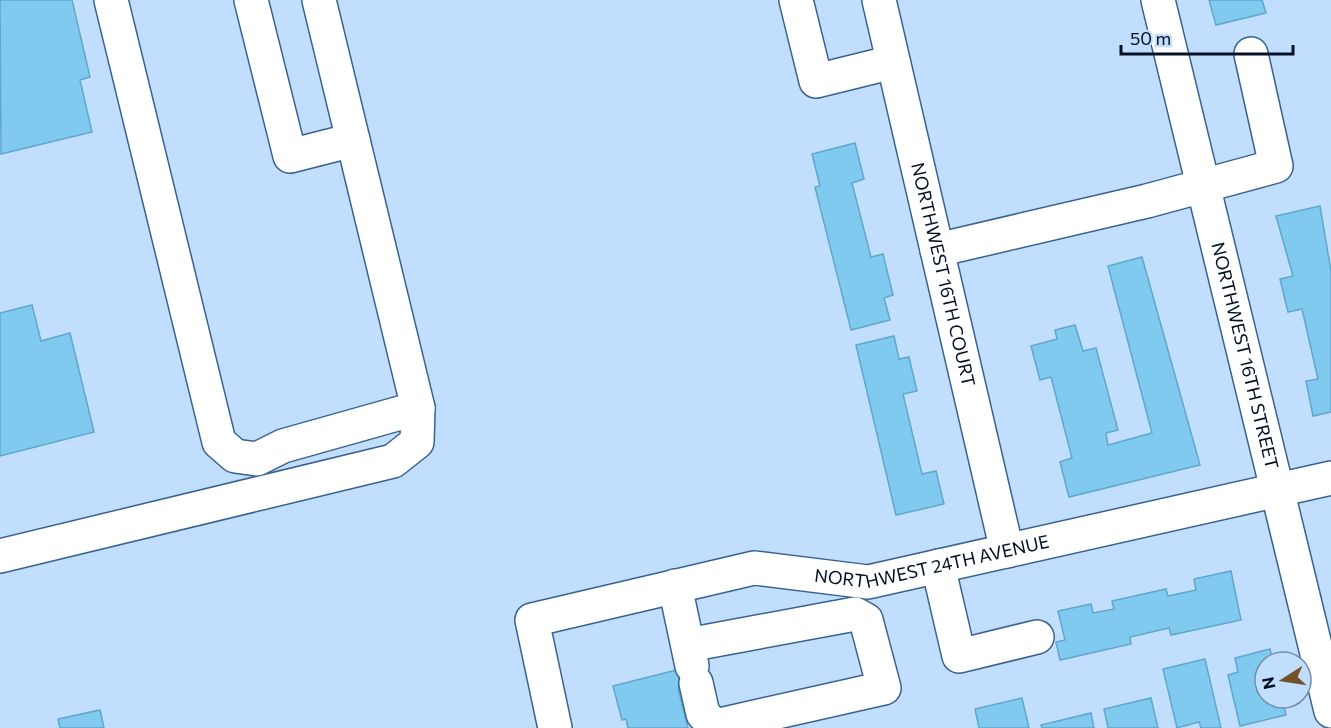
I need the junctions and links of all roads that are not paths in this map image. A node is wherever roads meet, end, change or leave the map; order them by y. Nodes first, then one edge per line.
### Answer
1 (111, 0) edge
2 (251, 0) edge
3 (319, 0) edge
4 (796, 0) edge
5 (879, 0) edge
6 (1158, 0) edge
7 (1251, 54) dead end
8 (893, 62) junction
9 (353, 140) junction
10 (1203, 185) junction
11 (937, 250) junction
12 (418, 408) junction
13 (1331, 478) edge
14 (1277, 492) junction
15 (1007, 551) junction
16 (0, 556) edge
17 (938, 566) junction
18 (853, 580) junction
19 (675, 586) junction
20 (855, 615) junction
21 (1037, 637) dead end
22 (692, 665) junction
23 (1331, 711) edge
24 (555, 728) edge

1 - 12 street
2 - 9 street
3 - 9 street
4 - 8 street
5 - 8 street, NORTHWEST 16TH COURT
6 - 10 street, NORTHWEST 16TH STREET
7 - 10 street
8 - 11 street, NORTHWEST 16TH COURT
9 - 12 street
10 - 11 street
10 - 14 street, NORTHWEST 16TH STREET
11 - 15 street, NORTHWEST 16TH COURT
12 - 16 street
13 - 14 street, NORTHWEST 24TH AVENUE
14 - 15 street, NORTHWEST 24TH AVENUE
14 - 23 street, NORTHWEST 16TH STREET
15 - 17 street, NORTHWEST 24TH AVENUE
17 - 18 street, NORTHWEST 24TH AVENUE
17 - 21 street
18 - 19 street, NORTHWEST 24TH AVENUE
18 - 20 street
19 - 22 street
19 - 24 street, NORTHWEST 24TH AVENUE
20 - 22 street
20 - 22 street

